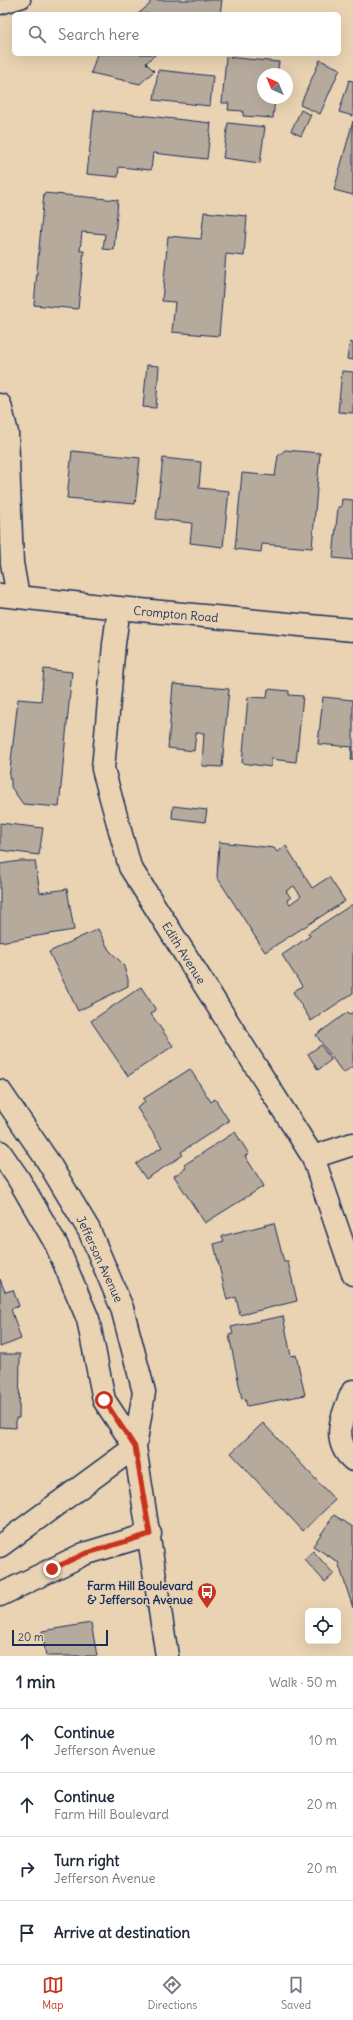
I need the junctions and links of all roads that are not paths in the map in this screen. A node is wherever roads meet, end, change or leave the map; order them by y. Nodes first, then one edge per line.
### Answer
1 (23, 0) edge
2 (0, 7) edge
3 (0, 405) edge
4 (9, 596) edge
5 (119, 608) junction
6 (353, 630) edge
7 (0, 1091) edge
8 (353, 1144) edge
9 (0, 1152) edge
10 (313, 1156) junction
11 (353, 1274) edge
12 (353, 1390) edge
13 (135, 1447) junction
14 (353, 1460) edge
15 (150, 1534) junction
16 (0, 1546) edge
17 (0, 1595) edge
18 (167, 1656) edge

1 - 2 lane
3 - 4 street
4 - 5 street, Crompton Road
5 - 6 street, Crompton Road
5 - 10 street, Edith Avenue
7 - 13 street, Jefferson Avenue
8 - 10 street
9 - 13 street
10 - 11 street, Edith Avenue
12 - 14 street
13 - 15 street
13 - 16 street
15 - 17 street
15 - 18 street

